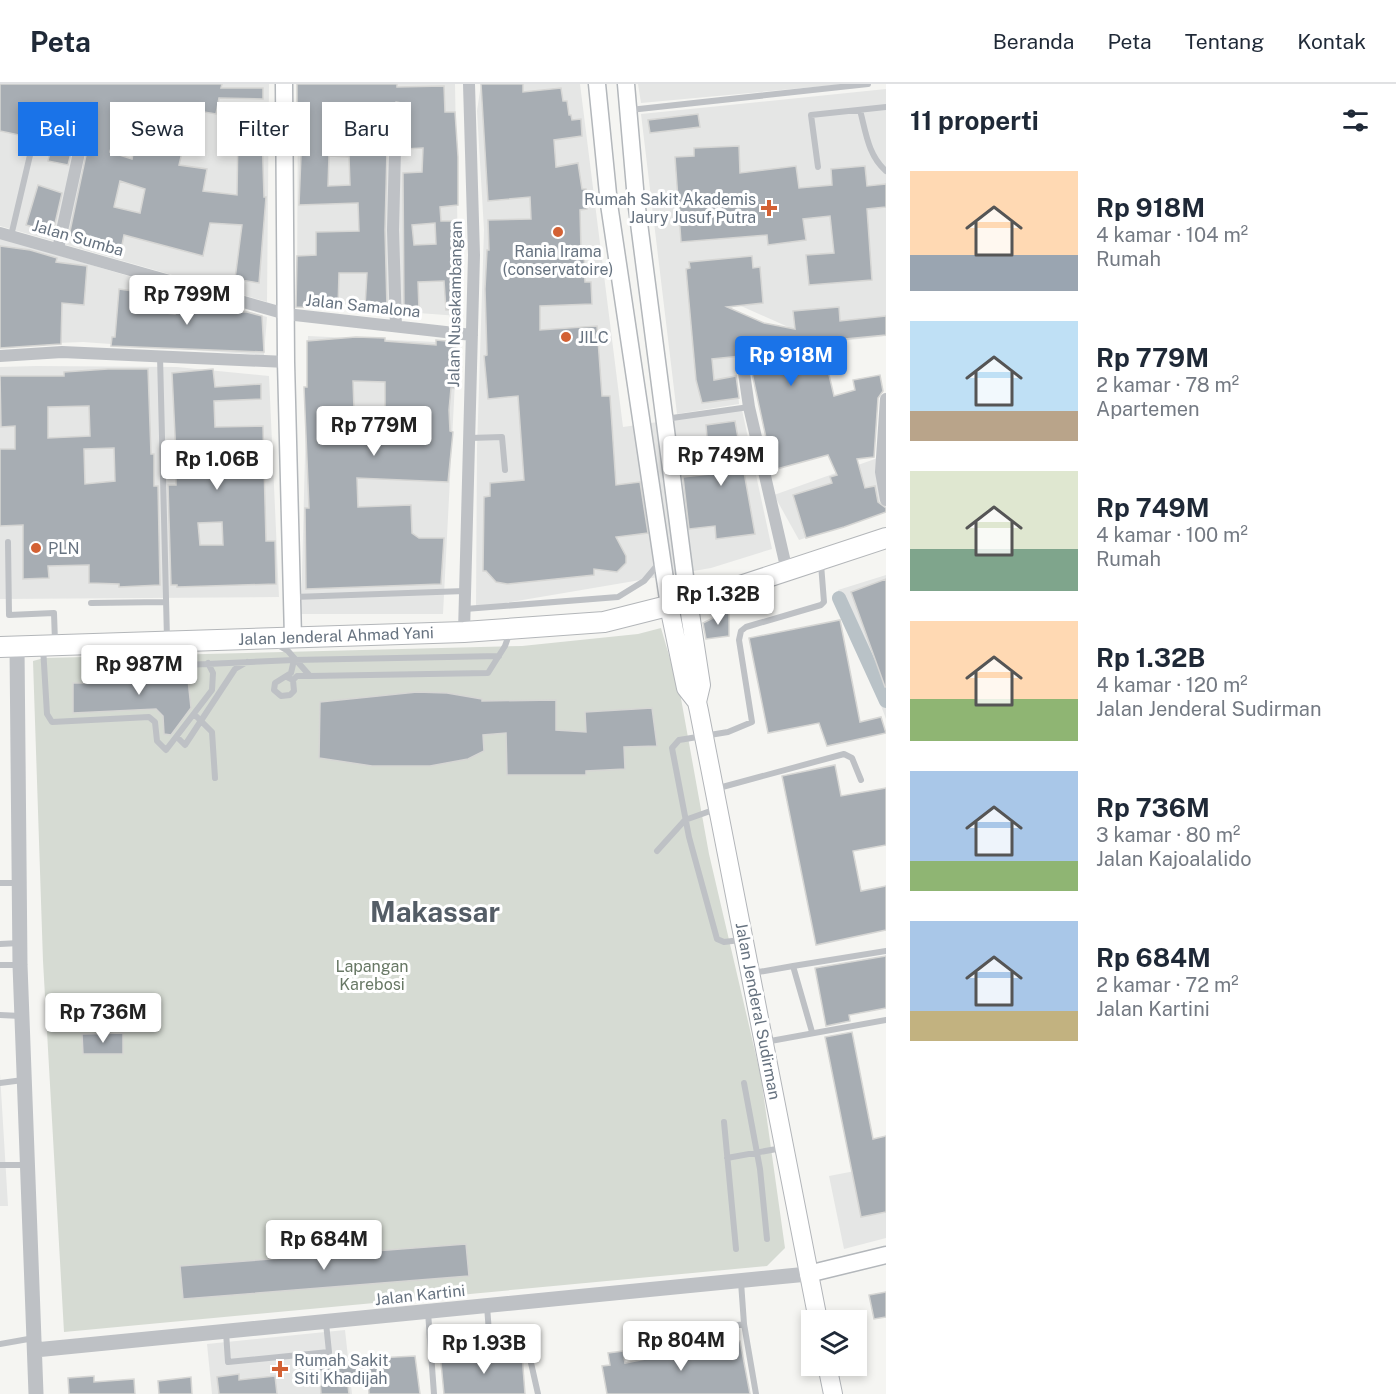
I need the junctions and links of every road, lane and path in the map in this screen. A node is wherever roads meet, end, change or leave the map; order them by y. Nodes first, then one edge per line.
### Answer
1 (284, 84) edge
2 (469, 84) edge
3 (597, 84) edge
4 (626, 84) edge
5 (868, 84) edge
6 (886, 107) edge
7 (629, 110) junction
8 (860, 110) junction
9 (30, 156) edge
10 (78, 156) edge
11 (395, 156) edge
12 (818, 167) dead end
13 (886, 171) edge
14 (6, 234) edge
15 (58, 249) junction
16 (650, 305) junction
17 (625, 309) junction
18 (286, 314) junction
19 (396, 326) junction
20 (471, 335) junction
21 (0, 356) edge
22 (160, 356) junction
23 (286, 362) junction
24 (743, 366) dead end
25 (886, 399) edge
26 (748, 407) junction
27 (665, 419) junction
28 (469, 438) junction
29 (504, 470) dead end
30 (886, 500) edge
31 (886, 538) edge
32 (8, 542) dead end
33 (662, 560) junction
34 (821, 560) junction
35 (787, 571) junction
36 (465, 591) junction
37 (294, 597) junction
38 (165, 602) junction
39 (91, 603) dead end
40 (679, 603) junction
41 (465, 609) junction
42 (511, 630) junction
43 (464, 632) junction
44 (268, 638) junction
45 (293, 638) junction
46 (167, 642) junction
47 (121, 644) junction
48 (49, 646) junction
49 (8, 647) edge
50 (499, 656) junction
51 (294, 660) junction
52 (247, 662) junction
53 (208, 663) junction
54 (310, 676) junction
55 (197, 717) junction
56 (704, 736) junction
57 (177, 737) junction
58 (215, 778) dead end
59 (861, 780) dead end
60 (714, 790) junction
61 (718, 809) junction
62 (685, 820) junction
63 (657, 851) dead end
64 (0, 883) edge
65 (19, 884) junction
66 (744, 940) junction
67 (20, 942) junction
68 (0, 944) edge
69 (886, 951) edge
70 (0, 964) edge
71 (20, 965) junction
72 (794, 966) junction
73 (751, 974) junction
74 (0, 1015) edge
75 (22, 1016) junction
76 (886, 1020) edge
77 (812, 1032) junction
78 (765, 1042) junction
79 (23, 1080) junction
80 (0, 1083) edge
81 (744, 1083) dead end
82 (724, 1122) dead end
83 (784, 1147) junction
84 (756, 1151) junction
85 (727, 1158) junction
86 (0, 1165) edge
87 (28, 1165) junction
88 (767, 1239) dead end
89 (736, 1249) dead end
90 (886, 1255) edge
91 (808, 1274) junction
92 (741, 1281) junction
93 (487, 1306) junction
94 (816, 1310) edge
95 (428, 1312) junction
96 (326, 1322) junction
97 (744, 1324) junction
98 (225, 1332) junction
99 (0, 1344) edge
100 (35, 1344) junction
101 (627, 1344) dead end
102 (829, 1376) edge
103 (36, 1394) edge
104 (434, 1394) edge
105 (538, 1394) edge
106 (756, 1394) edge
107 (833, 1394) edge

1 - 18 main road
2 - 20 street, Jalan Nusakambangan
3 - 17 main road
4 - 7 main road
5 - 7 lane
6 - 8 lane
7 - 16 main road
8 - 12 lane
8 - 13 lane
9 - 14 lane
10 - 15 street
11 - 19 street
14 - 15 street, Jalan Sumba
15 - 18 street, Jalan Sumba
16 - 17 main road
16 - 27 main road
17 - 33 main road
18 - 19 street, Jalan Samalona
18 - 23 main road
19 - 20 street, Jalan Samalona
20 - 28 street, Jalan Nusakambangan
21 - 22 street
22 - 23 street
22 - 38 lane
23 - 37 main road
24 - 26 street
25 - 30 street
26 - 27 lane
26 - 35 street
27 - 40 main road
28 - 29 lane
28 - 36 street, Jalan Nusakambangan
31 - 34 highway, Jalan Jenderal Ahmad Yani
32 - 48 lane
33 - 40 main road
33 - 41 lane
34 - 35 highway, Jalan Jenderal Ahmad Yani
34 - 56 lane
35 - 40 highway, Jalan Jenderal Ahmad Yani
36 - 37 lane
36 - 41 street, Jalan Nusakambangan
37 - 45 main road
38 - 39 lane
38 - 46 lane
40 - 42 highway, Jalan Jenderal Ahmad Yani
40 - 56 main road, Jalan Jenderal Sudirman
41 - 43 street, Jalan Nusakambangan
42 - 43 highway, Jalan Jenderal Ahmad Yani
42 - 50 lane
43 - 45 highway, Jalan Jenderal Ahmad Yani
44 - 45 highway, Jalan Jenderal Ahmad Yani
44 - 46 highway, Jalan Jenderal Ahmad Yani
44 - 51 lane
46 - 47 highway, Jalan Jenderal Ahmad Yani
47 - 48 highway, Jalan Jenderal Ahmad Yani
47 - 53 lane
48 - 49 highway, Jalan Jenderal Ahmad Yani
48 - 57 lane
49 - 65 street
50 - 51 lane
50 - 54 lane
51 - 52 lane
51 - 54 lane
51 - 54 lane
52 - 53 lane
52 - 55 lane
53 - 55 lane
55 - 57 lane
55 - 57 lane
55 - 58 lane
56 - 60 main road, Jalan Jenderal Sudirman
56 - 62 lane
59 - 60 lane
60 - 61 main road, Jalan Jenderal Sudirman
61 - 62 lane
61 - 66 main road, Jalan Jenderal Sudirman
62 - 63 lane
62 - 66 lane
64 - 65 lane
65 - 67 street
66 - 73 main road, Jalan Jenderal Sudirman
67 - 68 lane
67 - 71 street
69 - 72 lane
70 - 71 lane
71 - 75 street
72 - 73 lane
72 - 77 lane
73 - 78 main road, Jalan Jenderal Sudirman
74 - 75 lane
75 - 79 street
76 - 77 lane
77 - 78 lane
78 - 83 main road, Jalan Jenderal Sudirman
79 - 80 lane
79 - 87 street
81 - 84 lane
82 - 85 lane
83 - 84 lane
83 - 91 main road, Jalan Jenderal Sudirman
84 - 85 lane
84 - 88 lane
85 - 89 lane
86 - 87 lane
87 - 100 street
90 - 91 main road
91 - 92 street, Jalan Kartini
91 - 94 main road, Jalan Jenderal Sudirman
92 - 93 street, Jalan Kartini
92 - 97 lane
93 - 95 street, Jalan Kartini
93 - 105 lane
95 - 96 street, Jalan Kartini
95 - 104 lane
96 - 98 street, Jalan Kartini
96 - 98 lane
97 - 101 lane
97 - 106 lane
98 - 100 street, Jalan Kartini
99 - 100 lane
100 - 103 street
102 - 107 main road

